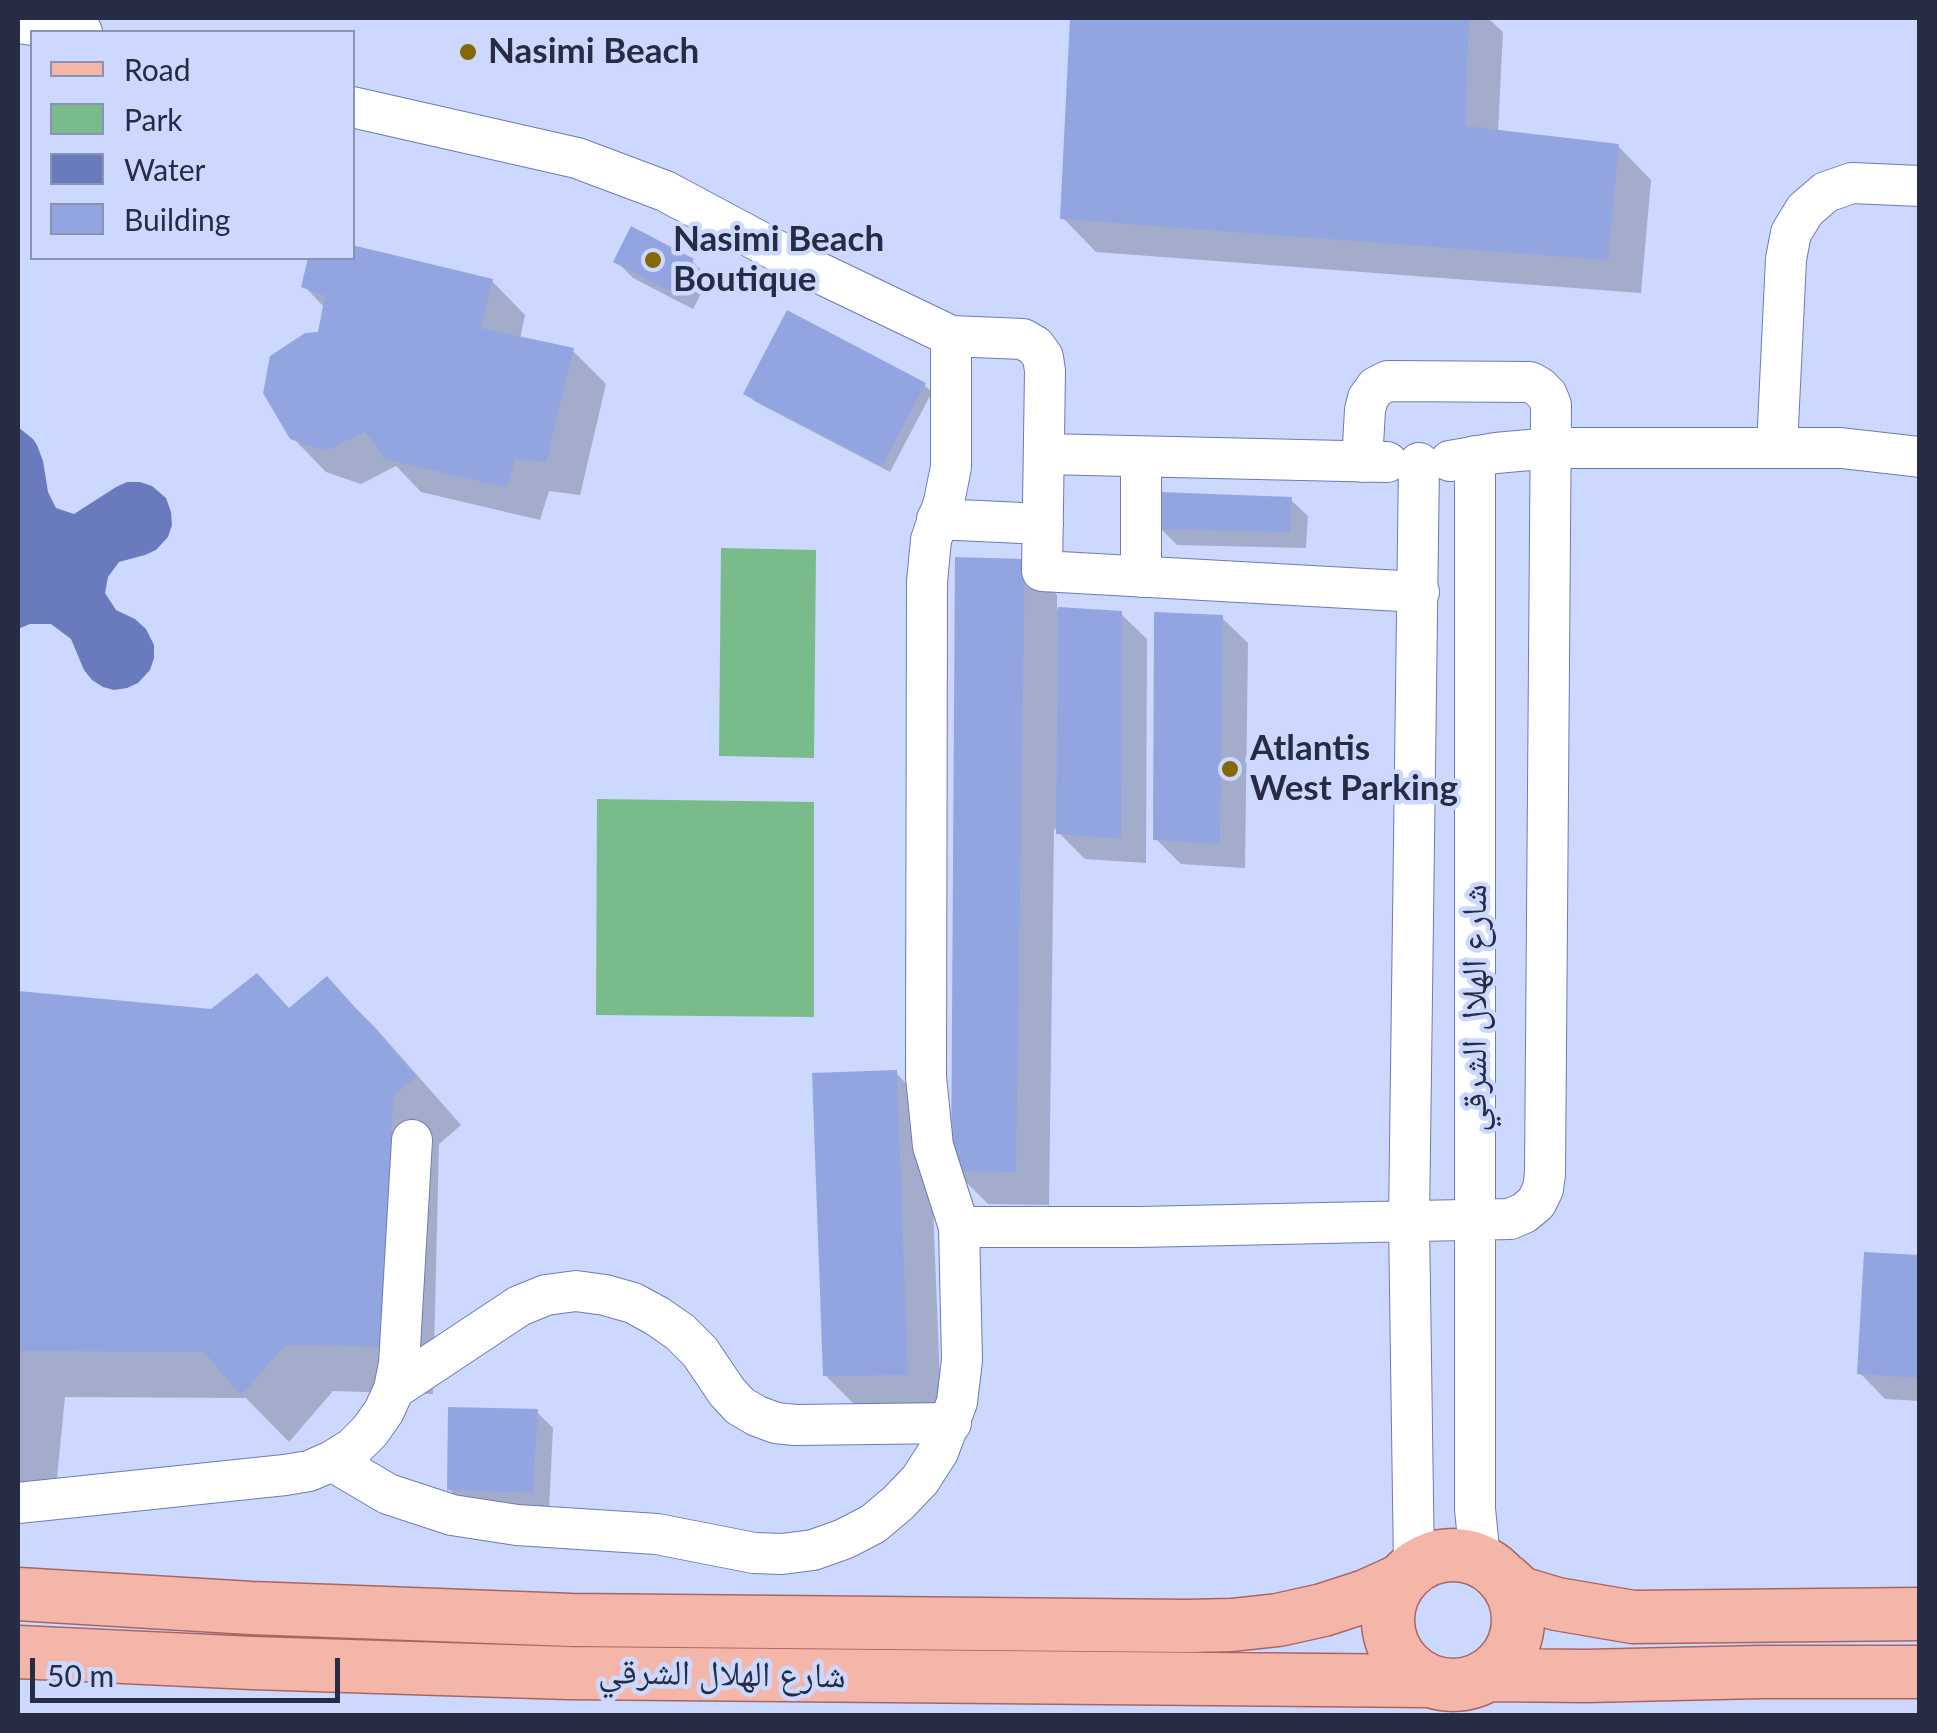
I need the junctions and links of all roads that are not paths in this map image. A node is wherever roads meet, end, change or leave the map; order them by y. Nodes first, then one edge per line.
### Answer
1 (18, 23) edge
2 (68, 30) edge
3 (355, 108) edge
4 (1920, 186) edge
5 (952, 336) junction
6 (1777, 446) junction
7 (1551, 448) junction
8 (1044, 454) junction
9 (1475, 456) junction
10 (1142, 457) junction
11 (1920, 457) edge
12 (1362, 462) junction
13 (1419, 462) junction
14 (937, 519) junction
15 (1043, 524) junction
16 (1141, 578) junction
17 (1418, 592) junction
18 (412, 1140) dead end
19 (1475, 1220) junction
20 (1409, 1221) junction
21 (959, 1226) junction
22 (394, 1389) junction
23 (951, 1423) junction
24 (332, 1461) junction
25 (18, 1503) edge
26 (1494, 1570) junction
27 (1406, 1574) junction
28 (18, 1594) edge
29 (1920, 1614) edge
30 (18, 1652) edge
31 (1920, 1672) edge
32 (1494, 1675) junction
33 (1427, 1681) junction

1 - 2 street
3 - 5 street
4 - 6 street
5 - 8 street
5 - 14 street
6 - 7 street
6 - 11 street
7 - 9 street
7 - 12 street
7 - 19 street
8 - 10 street
8 - 15 street
9 - 13 street
9 - 19 street, شارع الهلال الشرقي
10 - 12 street
10 - 16 street
12 - 13 street
13 - 17 street
14 - 15 street
14 - 21 street
15 - 16 street
16 - 17 street
17 - 20 street
18 - 22 street
19 - 20 street
19 - 26 street, شارع الهلال الشرقي
20 - 21 street
20 - 27 street
21 - 23 street
22 - 23 street
22 - 24 street
23 - 24 street
24 - 25 street
26 - 27 main road, شارع الهلال الشرقي
26 - 29 main road, شارع الهلال الشرقي
26 - 32 main road, شارع الهلال الشرقي
27 - 28 main road, شارع الهلال الشرقي
27 - 33 main road
30 - 33 main road, شارع الهلال الشرقي
31 - 32 main road, شارع الهلال الشرقي
32 - 33 main road, شارع الهلال الشرقي

